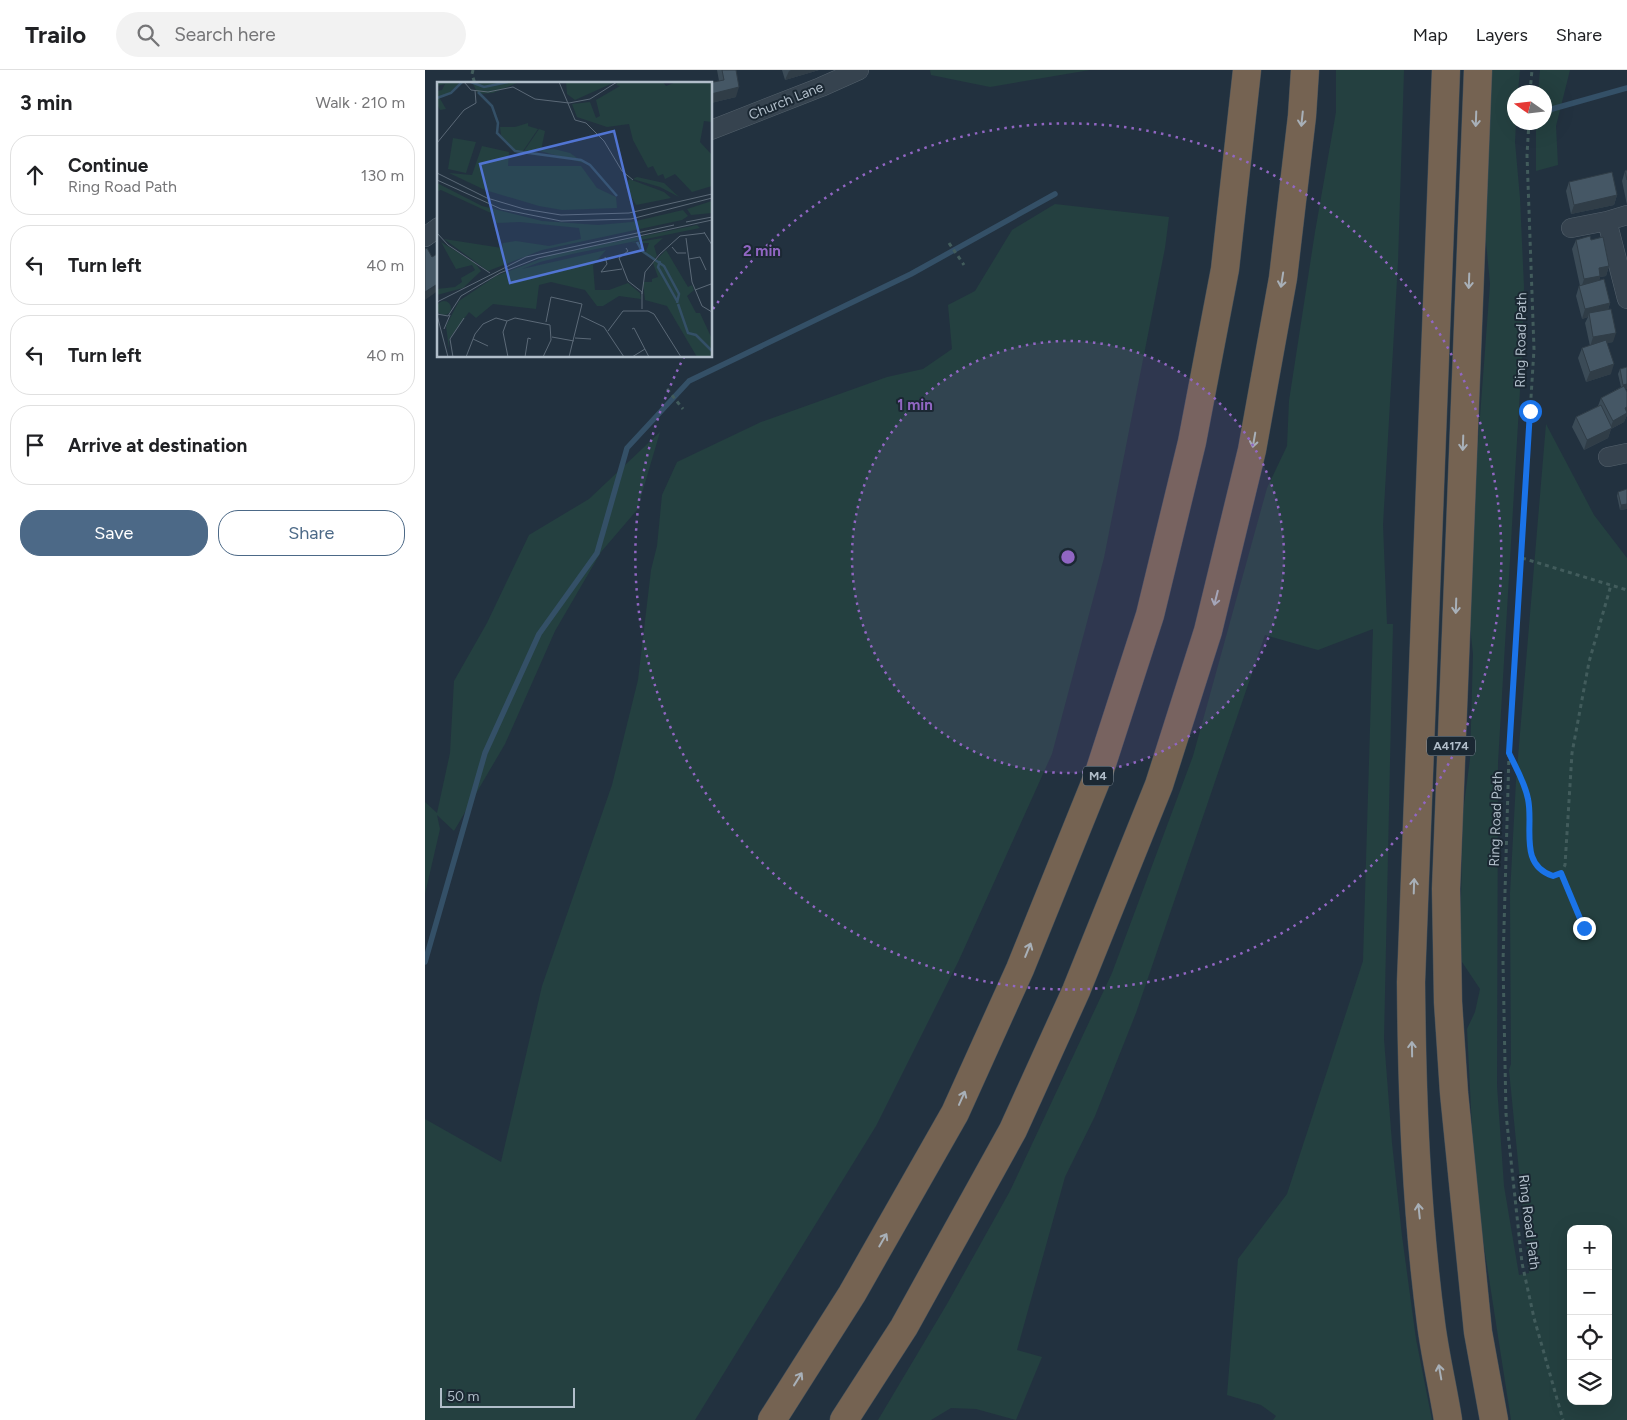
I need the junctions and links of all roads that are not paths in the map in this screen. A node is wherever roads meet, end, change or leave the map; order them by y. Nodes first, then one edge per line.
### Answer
1 (859, 70) edge
2 (1247, 70) edge
3 (1305, 70) edge
4 (1446, 70) edge
5 (1478, 70) edge
6 (713, 129) edge
7 (1627, 215) edge
8 (1607, 221) junction
9 (437, 228) edge
10 (1571, 228) dead end
11 (425, 237) edge
12 (1627, 299) edge
13 (1627, 453) edge
14 (1607, 457) dead end
15 (772, 1420) edge
16 (844, 1420) edge
17 (1449, 1420) edge
18 (1494, 1420) edge

1 - 6 street, Church Lane
15 -> 2 highway, M4
3 -> 16 highway
17 -> 4 highway, A4174
5 -> 18 highway, A4174
7 - 8 street
8 - 10 street
8 - 12 street
9 - 11 street
13 - 14 street

